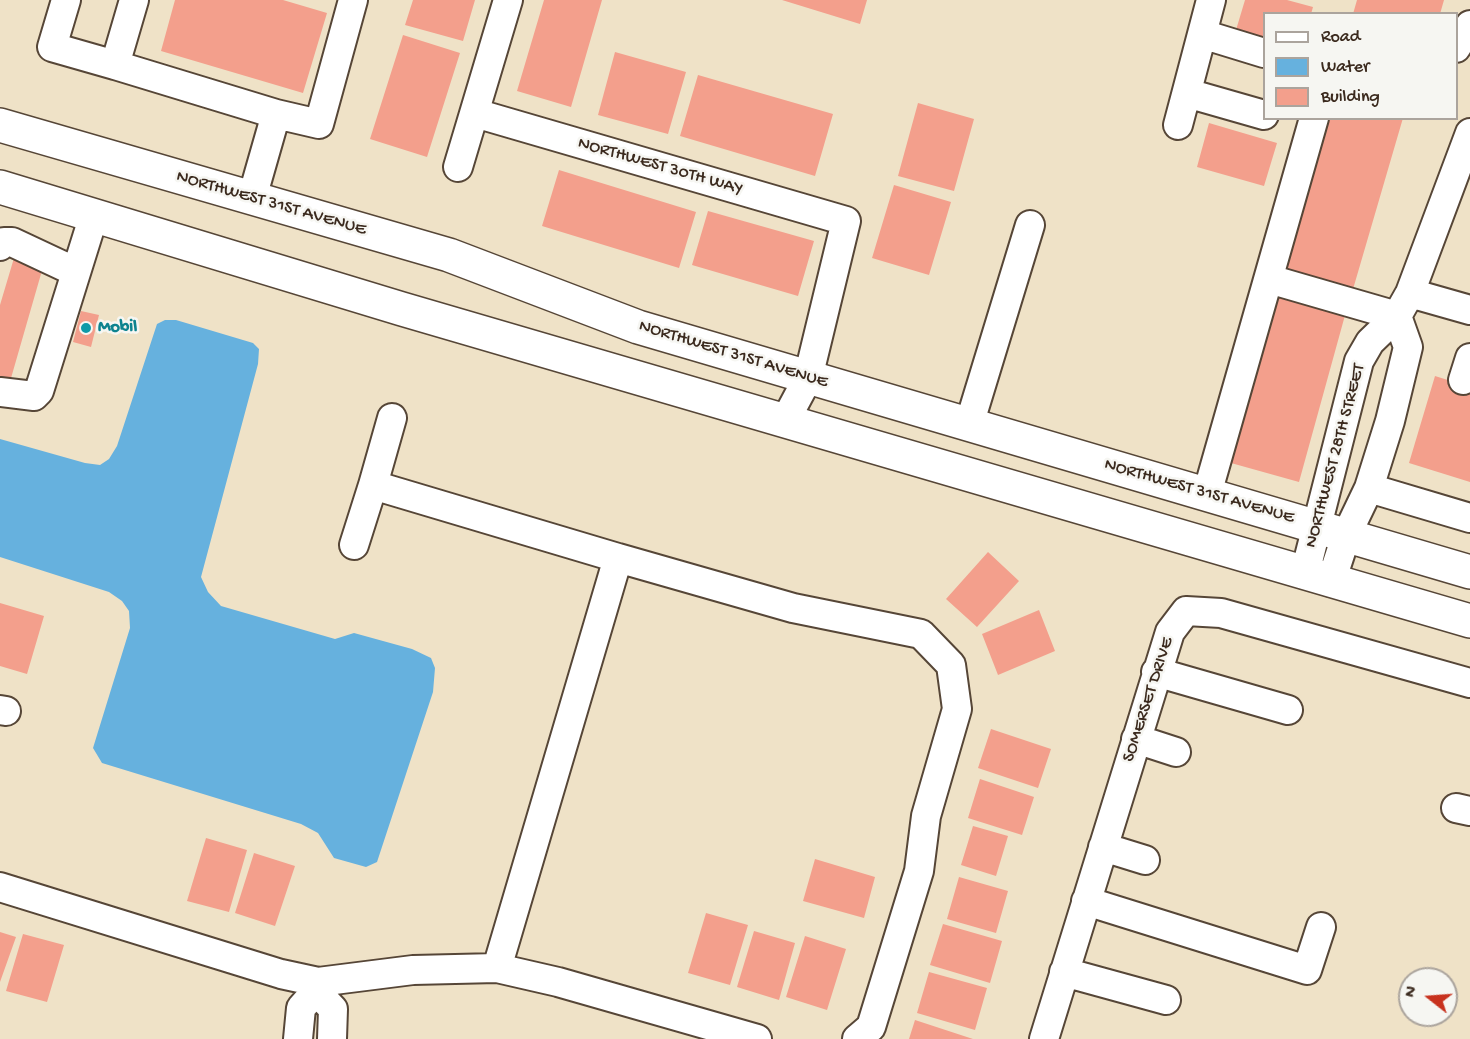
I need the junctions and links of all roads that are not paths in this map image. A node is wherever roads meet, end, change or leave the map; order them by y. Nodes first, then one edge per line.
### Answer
1 (66, 0) edge
2 (134, 0) edge
3 (353, 0) edge
4 (508, 0) edge
5 (1211, 0) edge
6 (1470, 25) edge
7 (1202, 34) junction
8 (1458, 45) edge
9 (1263, 53) edge
10 (115, 65) junction
11 (1187, 93) junction
12 (475, 113) junction
13 (276, 114) junction
14 (1263, 114) edge
15 (1313, 120) edge
16 (1178, 124) dead end
17 (0, 125) edge
18 (1470, 133) edge
19 (458, 167) dead end
20 (0, 187) edge
21 (252, 198) junction
22 (94, 215) junction
23 (1030, 225) dead end
24 (0, 246) edge
25 (76, 272) junction
26 (1269, 279) junction
27 (1404, 304) junction
28 (1470, 310) edge
29 (808, 378) junction
30 (0, 392) edge
31 (393, 418) dead end
32 (785, 421) junction
33 (969, 425) junction
34 (373, 485) junction
35 (1369, 488) junction
36 (1208, 494) junction
37 (1470, 518) edge
38 (1332, 532) junction
39 (354, 545) dead end
40 (618, 558) junction
41 (1470, 572) edge
42 (1318, 578) junction
43 (1470, 621) edge
44 (1156, 672) junction
45 (1470, 683) edge
46 (1288, 710) dead end
47 (1136, 739) junction
48 (1176, 752) dead end
49 (1103, 847) junction
50 (1146, 860) dead end
51 (0, 887) edge
52 (1086, 901) junction
53 (1321, 927) dead end
54 (498, 968) junction
55 (1064, 972) junction
56 (317, 986) junction
57 (1166, 1000) dead end
58 (298, 1039) edge
59 (332, 1039) edge
60 (757, 1039) edge
61 (857, 1039) edge
62 (1044, 1039) edge

1 - 10 street
2 - 10 street
3 - 13 street
4 - 12 street
5 - 7 street
6 - 8 street
7 - 9 street
7 - 11 street
10 - 13 street
11 - 14 street
11 - 16 street
12 - 19 street
12 - 29 street, NORTHWEST 30TH WAY
13 - 21 street
15 - 26 street
17 - 21 main road, NORTHWEST 31ST AVENUE
18 - 27 street, NORTHWEST 28TH STREET
20 - 22 main road
21 - 29 main road, NORTHWEST 31ST AVENUE
22 - 25 street
22 - 32 main road
23 - 33 street
24 - 25 street
25 - 30 street
26 - 27 street
26 - 36 street
27 - 28 street
27 - 35 street, NORTHWEST 28TH STREET
27 - 38 street, NORTHWEST 28TH STREET
29 - 32 street
29 - 33 main road, NORTHWEST 31ST AVENUE
31 - 34 street
32 - 42 main road
33 - 36 main road, NORTHWEST 31ST AVENUE
34 - 39 street
34 - 40 street
35 - 37 street
35 - 38 street, NORTHWEST 28TH STREET
36 - 38 main road, NORTHWEST 31ST AVENUE
38 - 41 main road, NORTHWEST 31ST AVENUE
38 - 42 street, NORTHWEST 28TH STREET
40 - 54 street
40 - 61 street
42 - 43 main road
44 - 45 street, SOMERSET DRIVE
44 - 46 street
44 - 47 street, SOMERSET DRIVE
47 - 48 street
47 - 49 street, SOMERSET DRIVE
49 - 50 street
49 - 52 street, SOMERSET DRIVE
51 - 56 street
52 - 53 street
52 - 55 street, SOMERSET DRIVE
54 - 56 street
54 - 60 street
55 - 57 street
55 - 62 street, SOMERSET DRIVE
56 - 58 street
56 - 59 street

